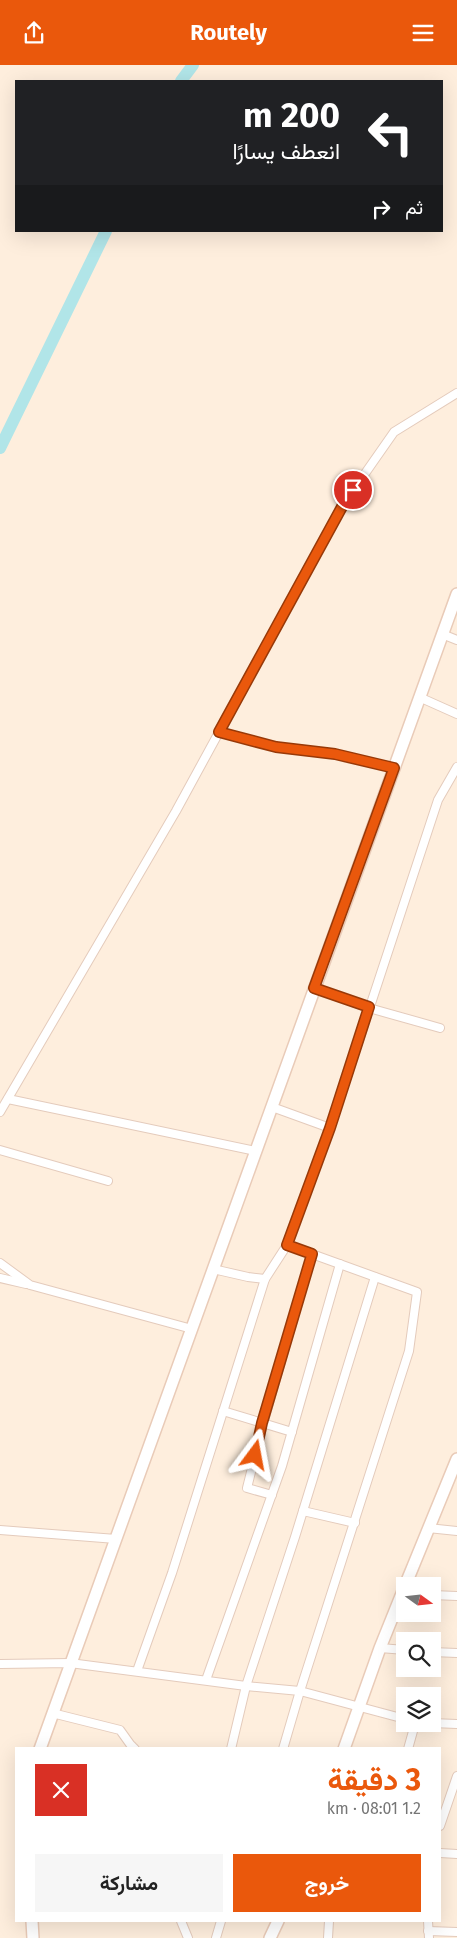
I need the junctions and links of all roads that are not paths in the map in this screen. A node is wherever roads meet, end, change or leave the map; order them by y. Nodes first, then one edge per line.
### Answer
1 (457, 393) edge
2 (457, 594) edge
3 (442, 634) junction
4 (457, 640) edge
5 (419, 697) junction
6 (457, 713) edge
7 (219, 732) junction
8 (457, 767) edge
9 (394, 768) junction
10 (314, 988) junction
11 (369, 1007) junction
12 (440, 1028) dead end
13 (8, 1099) junction
14 (272, 1107) junction
15 (0, 1112) edge
16 (330, 1128) junction
17 (0, 1150) edge
18 (256, 1151) junction
19 (108, 1181) dead end
20 (287, 1245) junction
21 (312, 1254) junction
22 (0, 1263) edge
23 (340, 1264) junction
24 (214, 1269) junction
25 (375, 1277) junction
26 (0, 1278) edge
27 (265, 1279) junction
28 (30, 1285) junction
29 (192, 1329) junction
30 (223, 1411) junction
31 (262, 1423) junction
32 (292, 1431) junction
33 (457, 1459) edge
34 (272, 1495) junction
35 (302, 1511) junction
36 (355, 1523) junction
37 (428, 1529) junction
38 (0, 1530) edge
39 (457, 1531) edge
40 (116, 1539) junction
41 (409, 1577) edge
42 (441, 1595) edge
43 (457, 1596) edge
44 (396, 1609) edge
45 (380, 1648) junction
46 (396, 1649) edge
47 (441, 1652) edge
48 (457, 1653) edge
49 (70, 1663) junction
50 (0, 1665) edge
51 (137, 1671) junction
52 (206, 1680) junction
53 (246, 1686) junction
54 (300, 1691) junction
55 (359, 1706) junction
56 (52, 1713) junction
57 (396, 1716) edge
58 (441, 1723) edge
59 (457, 1724) edge
60 (412, 1732) edge
61 (41, 1747) edge
62 (133, 1747) edge
63 (232, 1747) edge
64 (285, 1747) edge
65 (345, 1747) edge
66 (408, 1747) edge
67 (457, 1775) edge
68 (455, 1791) edge
69 (441, 1824) edge
70 (441, 1853) edge
71 (457, 1854) edge
72 (32, 1922) edge
73 (180, 1922) edge
74 (221, 1922) edge
75 (278, 1922) edge
76 (329, 1922) edge
77 (428, 1922) edge
78 (457, 1932) edge
79 (428, 1935) edge
80 (33, 1938) edge
81 (188, 1938) edge
82 (216, 1938) edge
83 (270, 1938) edge
84 (328, 1938) edge

1 - 7 street
2 - 3 main road
3 - 4 street
3 - 5 main road
5 - 6 street
5 - 9 main road
7 - 9 street
7 - 13 street
8 - 11 street
9 - 10 main road
10 - 11 street
10 - 14 main road
11 - 12 street
11 - 16 street
13 - 15 street
13 - 18 street
14 - 16 street
14 - 18 main road
16 - 20 street
17 - 19 street
18 - 24 main road
20 - 21 street
20 - 27 street
21 - 23 street
21 - 31 street
22 - 28 street
23 - 25 street
23 - 32 street
24 - 27 street
24 - 29 main road
25 - 35 street
25 - 36 street
26 - 28 street
27 - 30 street
28 - 29 street
29 - 40 main road
30 - 31 street
30 - 51 street
31 - 32 street
31 - 34 street
32 - 34 street
33 - 37 main road
34 - 52 street
35 - 36 street
35 - 53 street
36 - 54 street
37 - 39 street
37 - 41 main road
38 - 40 street
40 - 49 main road
42 - 43 street
44 - 45 main road
45 - 46 street
45 - 55 main road
47 - 48 street
49 - 50 street
49 - 51 street
49 - 56 main road
51 - 52 street
52 - 53 street
53 - 54 street
53 - 63 street
54 - 55 street
54 - 64 street
55 - 57 street
55 - 65 main road
56 - 61 main road
56 - 62 street
58 - 59 street
60 - 66 street
67 - 68 street
68 - 69 street
70 - 71 street
72 - 80 main road
73 - 81 street
74 - 82 street
75 - 83 main road
76 - 84 street
77 - 79 street
78 - 79 street

